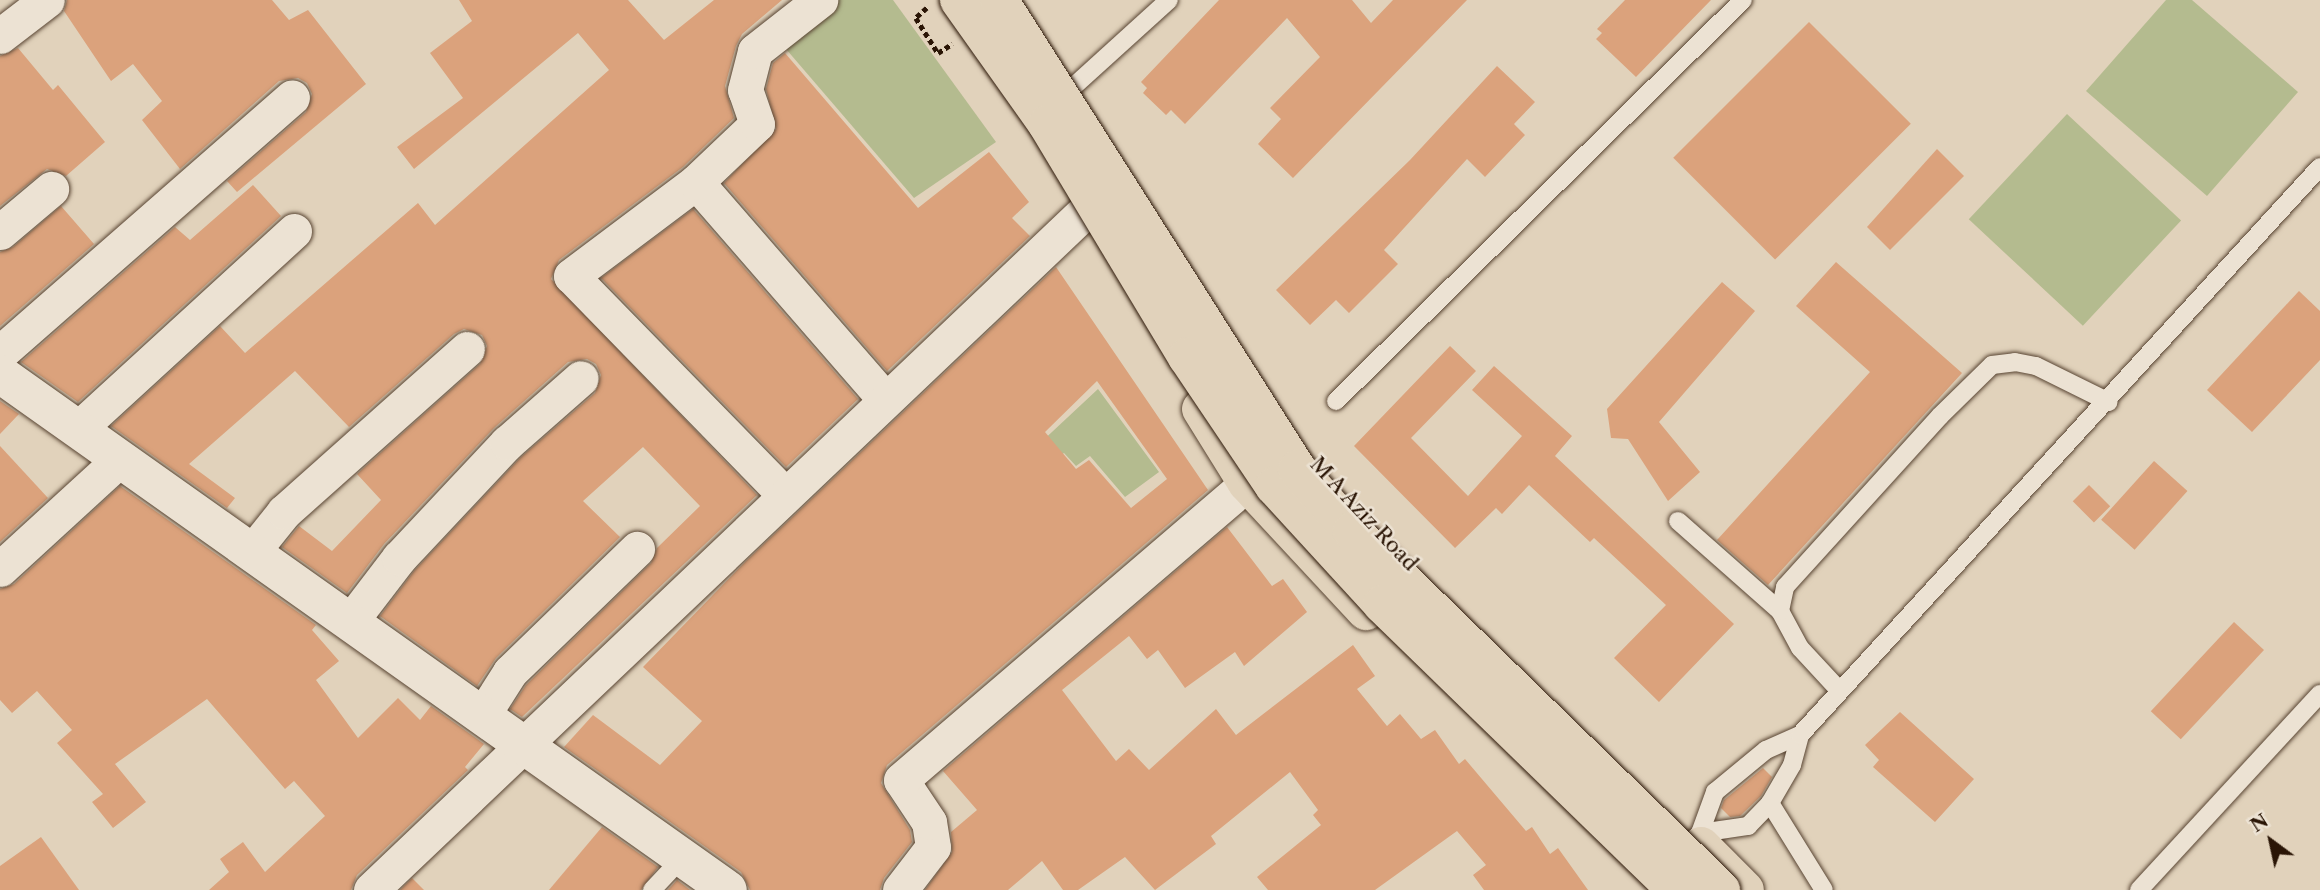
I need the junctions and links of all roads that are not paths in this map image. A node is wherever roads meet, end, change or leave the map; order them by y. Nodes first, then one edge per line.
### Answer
1 (47, 0) edge
2 (820, 0) edge
3 (959, 0) edge
4 (999, 0) edge
5 (1018, 0) edge
6 (1169, 0) edge
7 (1743, 0) edge
8 (928, 9) edge
9 (0, 36) edge
10 (1074, 86) junction
11 (292, 97) dead end
12 (2317, 175) edge
13 (696, 182) junction
14 (51, 190) dead end
15 (1081, 215) junction
16 (294, 231) dead end
17 (0, 232) edge
18 (467, 349) dead end
19 (0, 353) edge
20 (0, 374) edge
21 (580, 378) dead end
22 (884, 398) junction
23 (1336, 401) dead end
24 (2109, 402) junction
25 (78, 429) junction
26 (120, 459) junction
27 (1247, 483) junction
28 (783, 493) junction
29 (1678, 521) dead end
30 (637, 550) dead end
31 (252, 552) junction
32 (0, 569) edge
33 (1780, 611) junction
34 (350, 622) junction
35 (1839, 690) junction
36 (2320, 694) edge
37 (482, 716) junction
38 (1800, 734) junction
39 (525, 746) junction
40 (1770, 803) junction
41 (1697, 836) junction
42 (682, 858) junction
43 (1657, 889) edge
44 (371, 890) edge
45 (652, 890) edge
46 (728, 890) edge
47 (900, 890) edge
48 (1721, 890) edge
49 (1745, 890) edge
50 (1824, 890) edge
51 (2139, 890) edge

1 - 9 street
2 - 13 street
3 - 43 main road, bridge
4 - 48 main road, bridge
5 - 10 main road, M A Aziz Road
6 - 10 lane
7 - 23 lane
8 - 15 main road
10 - 41 main road, M A Aziz Road
11 - 19 street
12 - 24 lane
13 - 22 street
13 - 28 street
14 - 17 street
15 - 22 street
15 - 27 main road
16 - 25 street
18 - 31 street
20 - 25 street
21 - 34 street
22 - 28 street
24 - 33 lane
24 - 35 lane
25 - 26 street
26 - 31 street
26 - 32 street
27 - 43 main road
27 - 47 street
28 - 39 street
29 - 33 lane
30 - 37 street
31 - 34 street
33 - 35 lane
34 - 37 street
35 - 38 lane
36 - 51 lane
37 - 39 street
38 - 40 lane
38 - 41 lane
39 - 42 street
39 - 44 street
40 - 41 lane
40 - 50 lane
41 - 43 lane
41 - 49 main road, M A Aziz Road
42 - 45 lane
42 - 46 street

